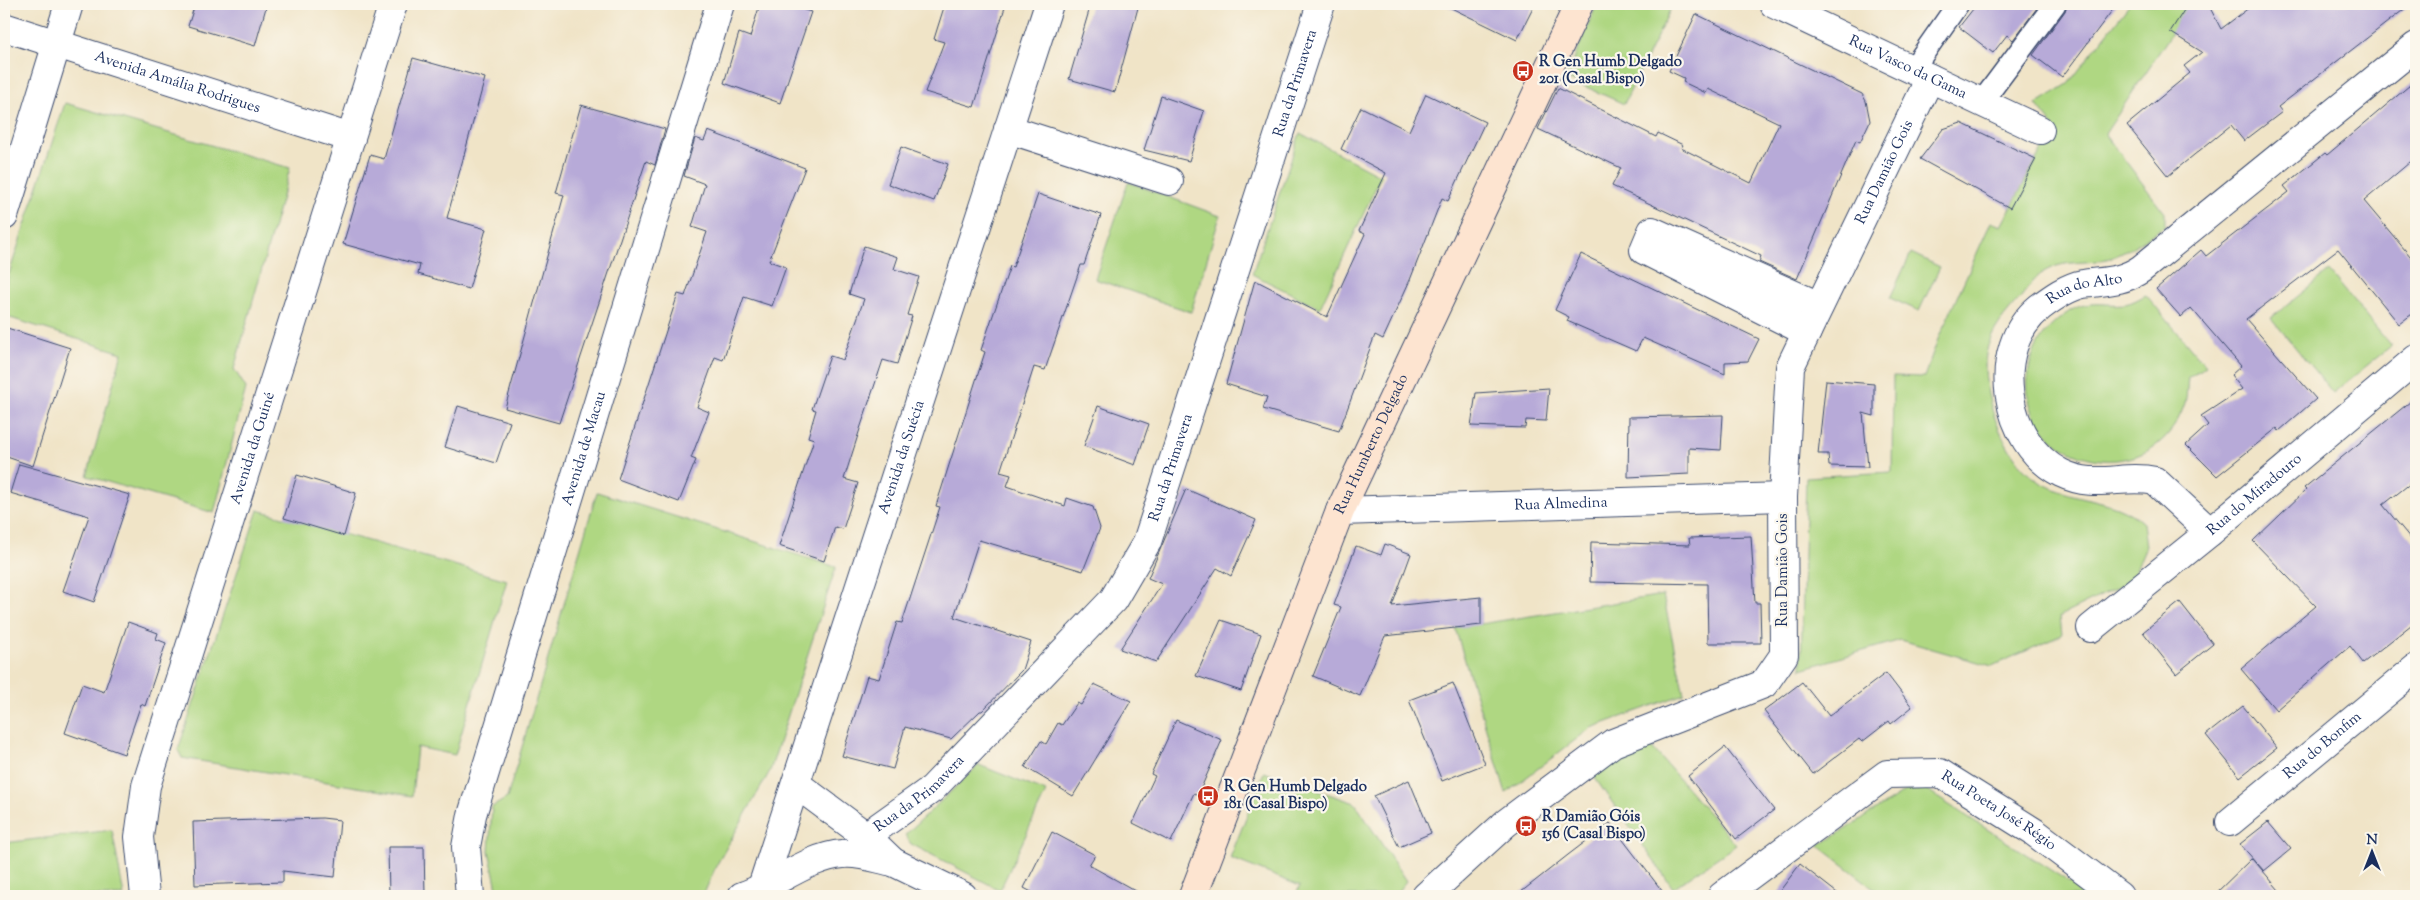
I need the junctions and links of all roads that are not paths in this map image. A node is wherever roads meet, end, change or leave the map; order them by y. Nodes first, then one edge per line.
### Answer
1 (69, 4) edge
2 (393, 4) edge
3 (720, 4) edge
4 (1049, 4) edge
5 (1321, 4) edge
6 (1579, 4) edge
7 (1774, 4) edge
8 (1958, 4) edge
9 (2055, 4) edge
10 (4, 27) edge
11 (56, 44) junction
12 (2416, 46) edge
13 (1921, 74) junction
14 (1981, 102) junction
15 (1008, 128) junction
16 (2040, 130) dead end
17 (351, 138) junction
18 (1169, 180) dead end
19 (4, 216) edge
20 (1819, 306) junction
21 (1807, 332) junction
22 (2416, 359) edge
23 (1783, 497) junction
24 (1340, 511) junction
25 (2210, 532) junction
26 (2091, 628) dead end
27 (2416, 668) edge
28 (796, 784) junction
29 (2230, 822) dead end
30 (866, 836) junction
31 (893, 862) junction
32 (755, 894) edge
33 (145, 896) edge
34 (470, 896) edge
35 (963, 896) edge
36 (1194, 896) edge
37 (1426, 896) edge
38 (1722, 896) edge
39 (2119, 896) edge

1 - 11 street
2 - 17 street, Avenida da Guiné
3 - 34 street, Avenida de Macau
4 - 15 street, Avenida da Suécia
5 - 30 street, Rua da Primavera
6 - 24 street, Rua Humberto Delgado
7 - 13 street, Rua Vasco da Gama
8 - 13 lane
9 - 14 lane
10 - 11 street, Avenida Amália Rodrigues
11 - 17 street, Avenida Amália Rodrigues
11 - 19 street
12 - 25 street, Rua do Alto
13 - 14 street, Rua Vasco da Gama
13 - 20 street, Rua Damião Gois
14 - 16 street, Rua Vasco da Gama
15 - 18 street
15 - 28 street, Avenida da Suécia
17 - 33 street, Avenida da Guiné
20 - 21 street, Rua Damião Gois
20 - 21 street
21 - 23 street, Rua Damião Gois
22 - 25 street, Rua do Miradouro
23 - 24 street, Rua Almedina
23 - 37 street, Rua Damião Gois
24 - 36 street, Rua Humberto Delgado
25 - 26 street, Rua do Miradouro
27 - 29 street, Rua do Bonfim
28 - 30 street
28 - 32 street, Avenida da Suécia
30 - 31 street
31 - 32 street
31 - 35 street
38 - 39 street, Rua Poeta José Régio

